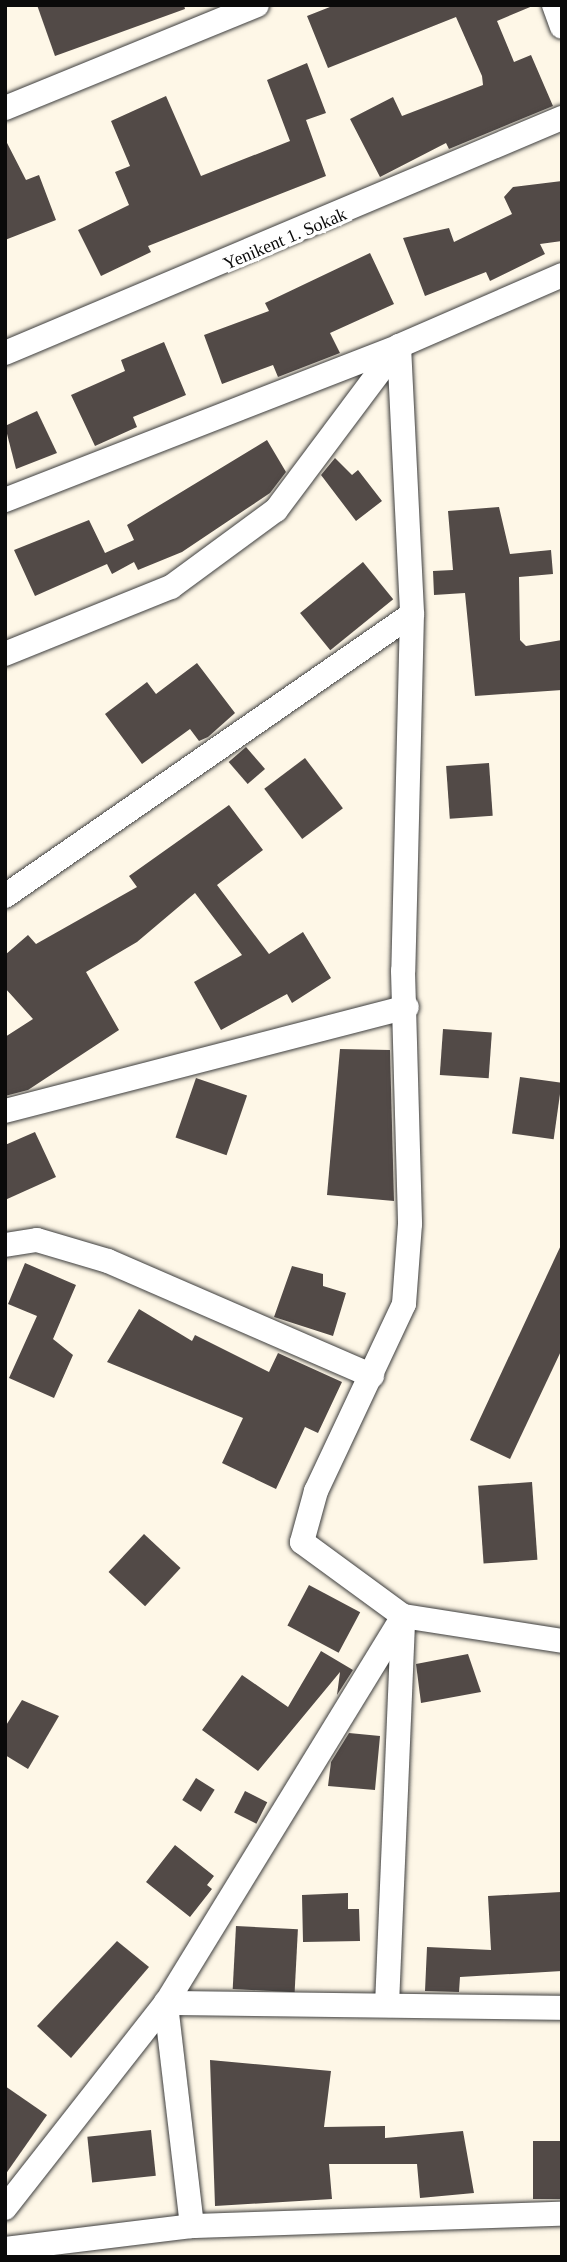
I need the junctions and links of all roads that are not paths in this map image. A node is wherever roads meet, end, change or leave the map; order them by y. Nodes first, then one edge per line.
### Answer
1 (257, 5) edge
2 (554, 5) edge
3 (562, 26) edge
4 (5, 108) edge
5 (562, 118) edge
6 (562, 275) edge
7 (398, 346) junction
8 (5, 354) edge
9 (5, 500) edge
10 (412, 614) junction
11 (5, 654) edge
12 (5, 896) edge
13 (407, 1007) junction
14 (5, 1111) edge
15 (5, 1245) edge
16 (372, 1376) junction
17 (403, 1616) junction
18 (562, 1641) edge
19 (166, 2003) junction
20 (387, 2005) junction
21 (562, 2008) edge
22 (5, 2208) edge
23 (562, 2214) edge
24 (192, 2226) junction
25 (5, 2249) edge

1 - 4 street
2 - 3 street
5 - 8 street, Yenikent 1. Sokak
6 - 7 street
7 - 9 street
7 - 10 street
7 - 11 street
10 - 12 street
10 - 13 street
13 - 14 street
13 - 16 street
15 - 16 street
16 - 17 street
17 - 18 street
17 - 19 street
17 - 20 street
19 - 20 street
19 - 22 street
19 - 24 street
20 - 21 street
23 - 24 street
24 - 25 street

